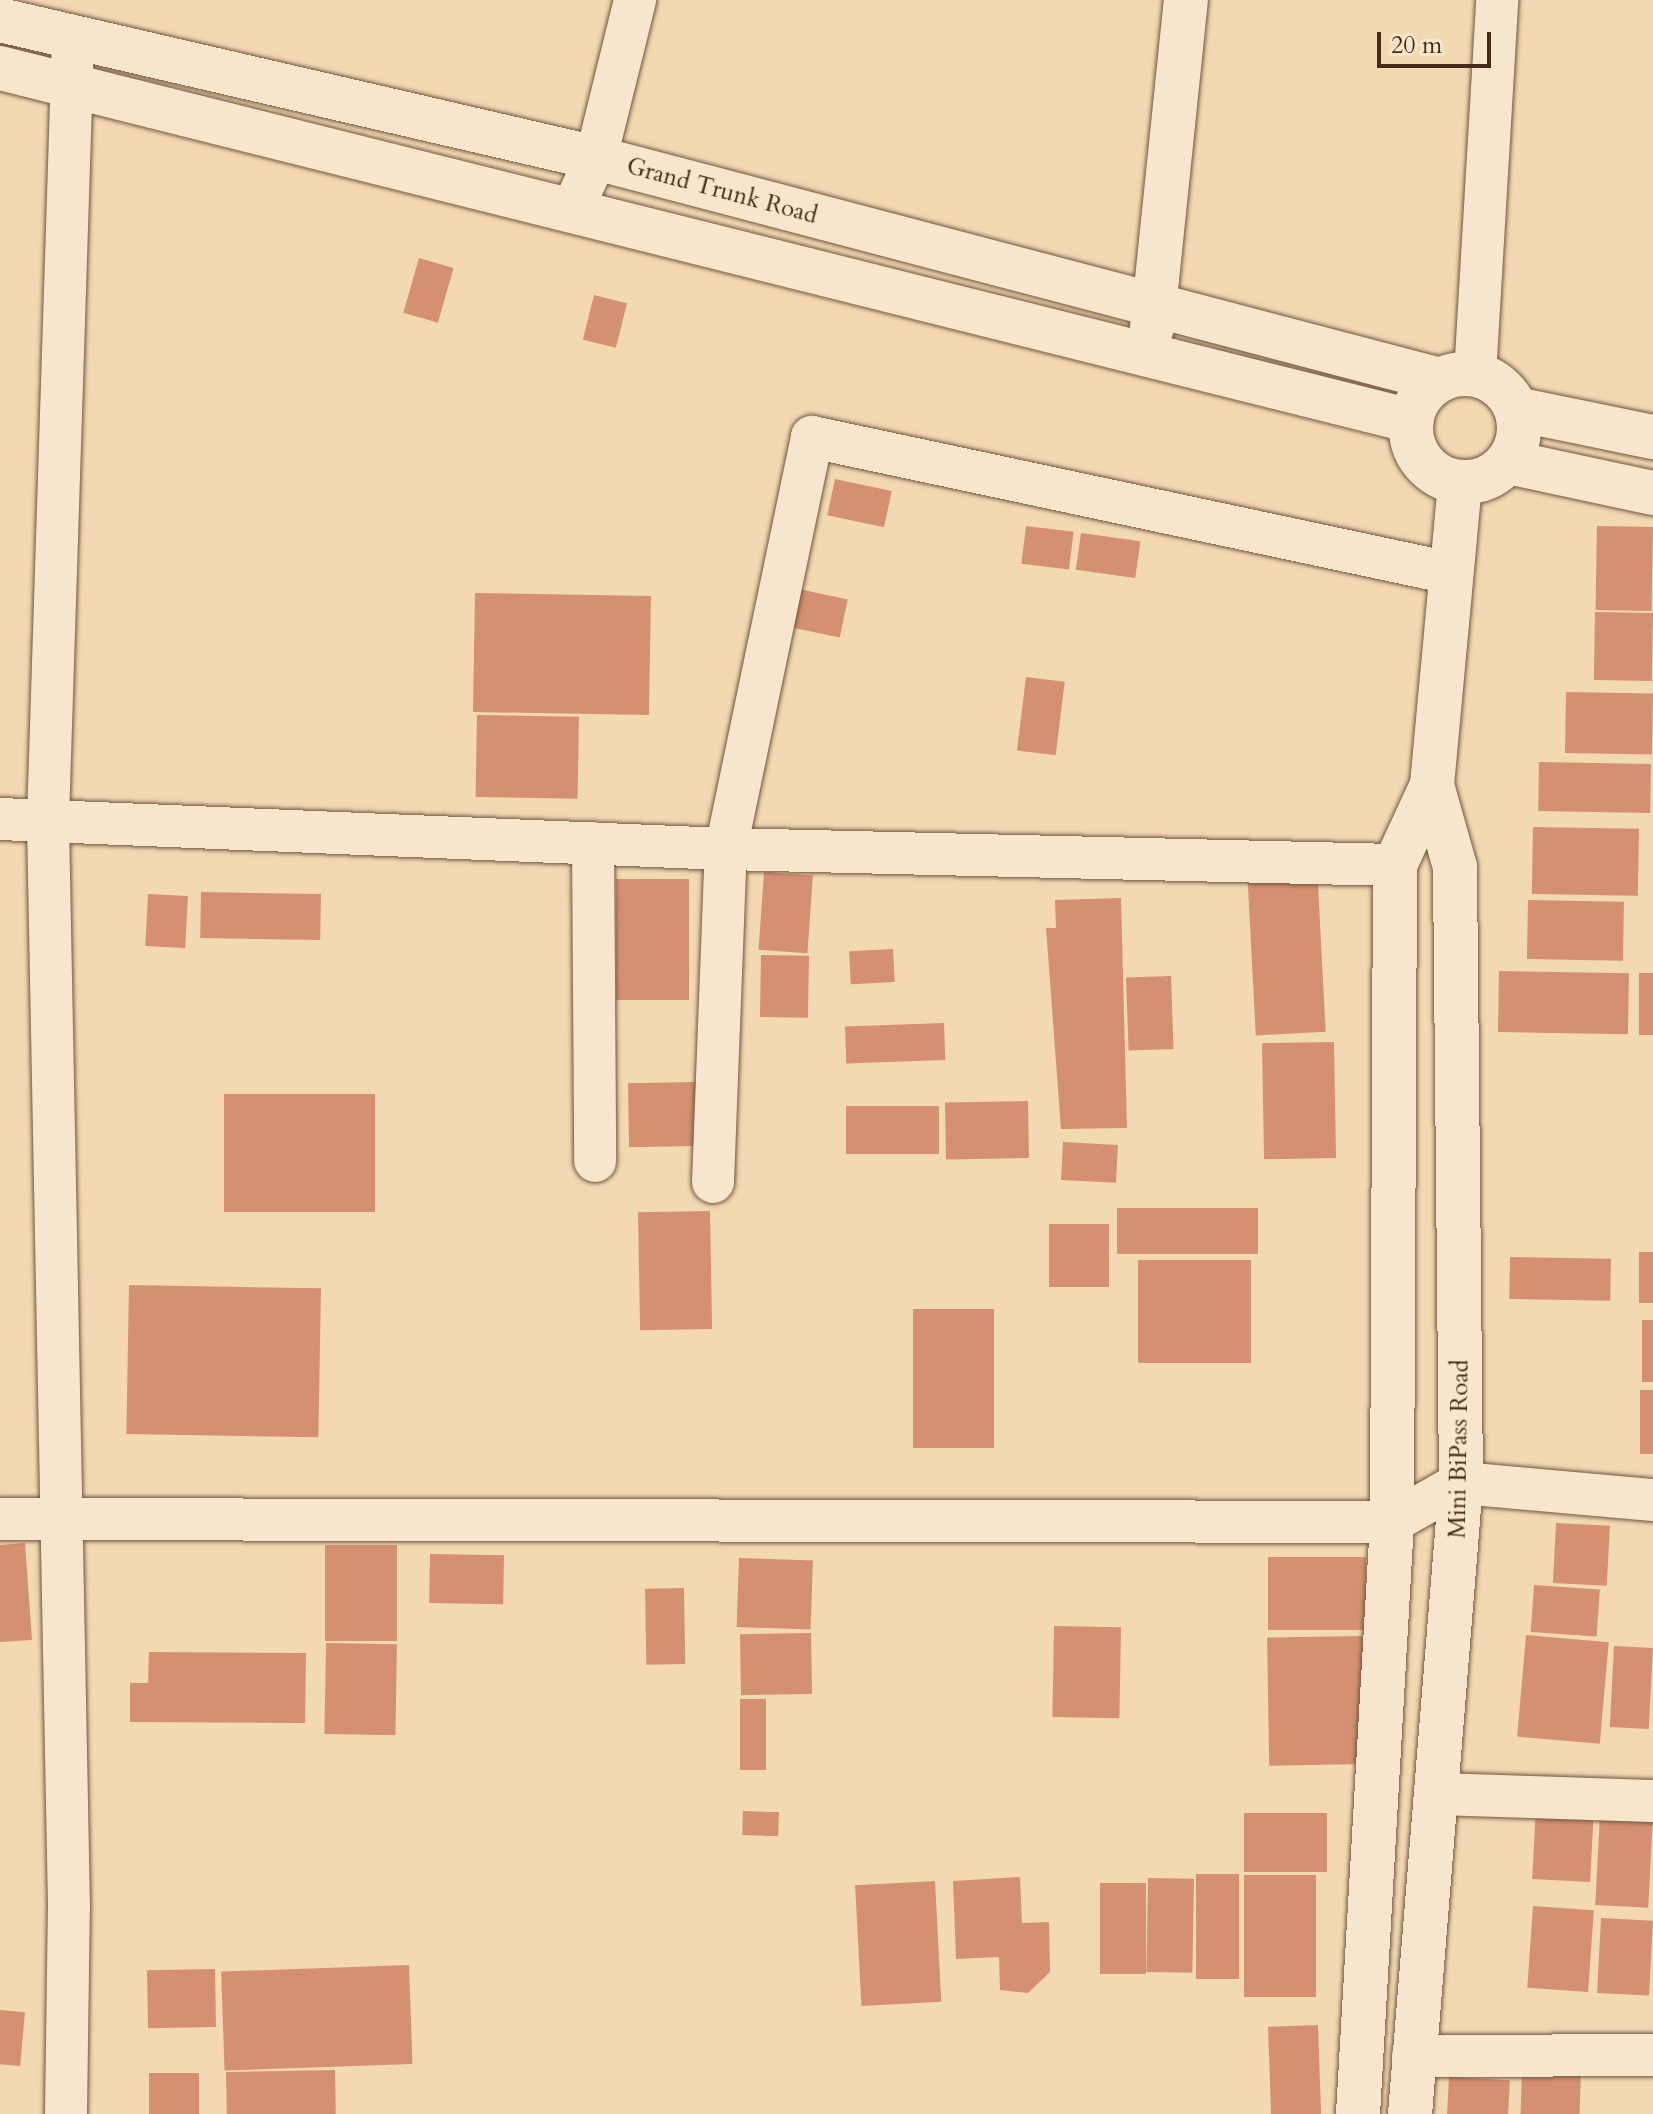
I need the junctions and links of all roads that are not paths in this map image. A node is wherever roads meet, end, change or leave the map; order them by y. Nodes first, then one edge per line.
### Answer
1 (635, 0) edge
2 (1186, 0) edge
3 (1497, 0) edge
4 (0, 20) edge
5 (73, 41) junction
6 (0, 68) edge
7 (67, 85) junction
8 (596, 158) junction
9 (573, 208) junction
10 (1157, 300) junction
11 (1148, 351) junction
12 (1457, 378) junction
13 (1516, 409) junction
14 (1412, 421) junction
15 (1653, 437) edge
16 (1508, 462) junction
17 (1460, 482) junction
18 (1653, 493) edge
19 (1450, 573) junction
20 (1432, 785) junction
21 (0, 819) edge
22 (48, 819) junction
23 (593, 843) junction
24 (726, 849) junction
25 (1395, 865) junction
26 (595, 1161) dead end
27 (713, 1182) dead end
28 (1461, 1483) junction
29 (1653, 1500) edge
30 (0, 1519) edge
31 (58, 1520) junction
32 (1392, 1522) junction
33 (1437, 1794) junction
34 (1653, 1801) edge
35 (1653, 2055) edge
36 (1413, 2056) junction
37 (66, 2114) edge
38 (1358, 2114) edge
39 (1410, 2114) edge

1 - 8 street
2 - 10 main road
3 - 12 street
4 - 5 main road, Grand Trunk Road
5 - 7 street
5 - 8 main road, Grand Trunk Road
6 - 7 main road
7 - 9 main road
7 - 22 street
8 - 9 street
8 - 10 main road, Grand Trunk Road
9 - 11 main road
10 - 11 main road
10 - 12 main road, Grand Trunk Road
11 - 14 main road
12 - 13 main road, Grand Trunk Road
12 - 14 main road
13 - 15 main road
13 - 16 main road
14 - 17 main road
16 - 17 main road
16 - 18 main road
17 - 19 main road
19 - 20 main road
19 - 24 street
20 - 25 main road
20 - 28 main road, Mini BiPass Road
21 - 22 street
22 - 23 street
22 - 31 street
23 - 24 street
23 - 26 street
24 - 25 street
24 - 27 street
25 - 32 main road
28 - 29 street
28 - 32 street
28 - 33 main road, Mini BiPass Road
30 - 31 street
31 - 32 street
31 - 37 street
32 - 38 main road
33 - 34 street
33 - 36 main road, Mini BiPass Road
35 - 36 street
36 - 39 main road, Mini BiPass Road

